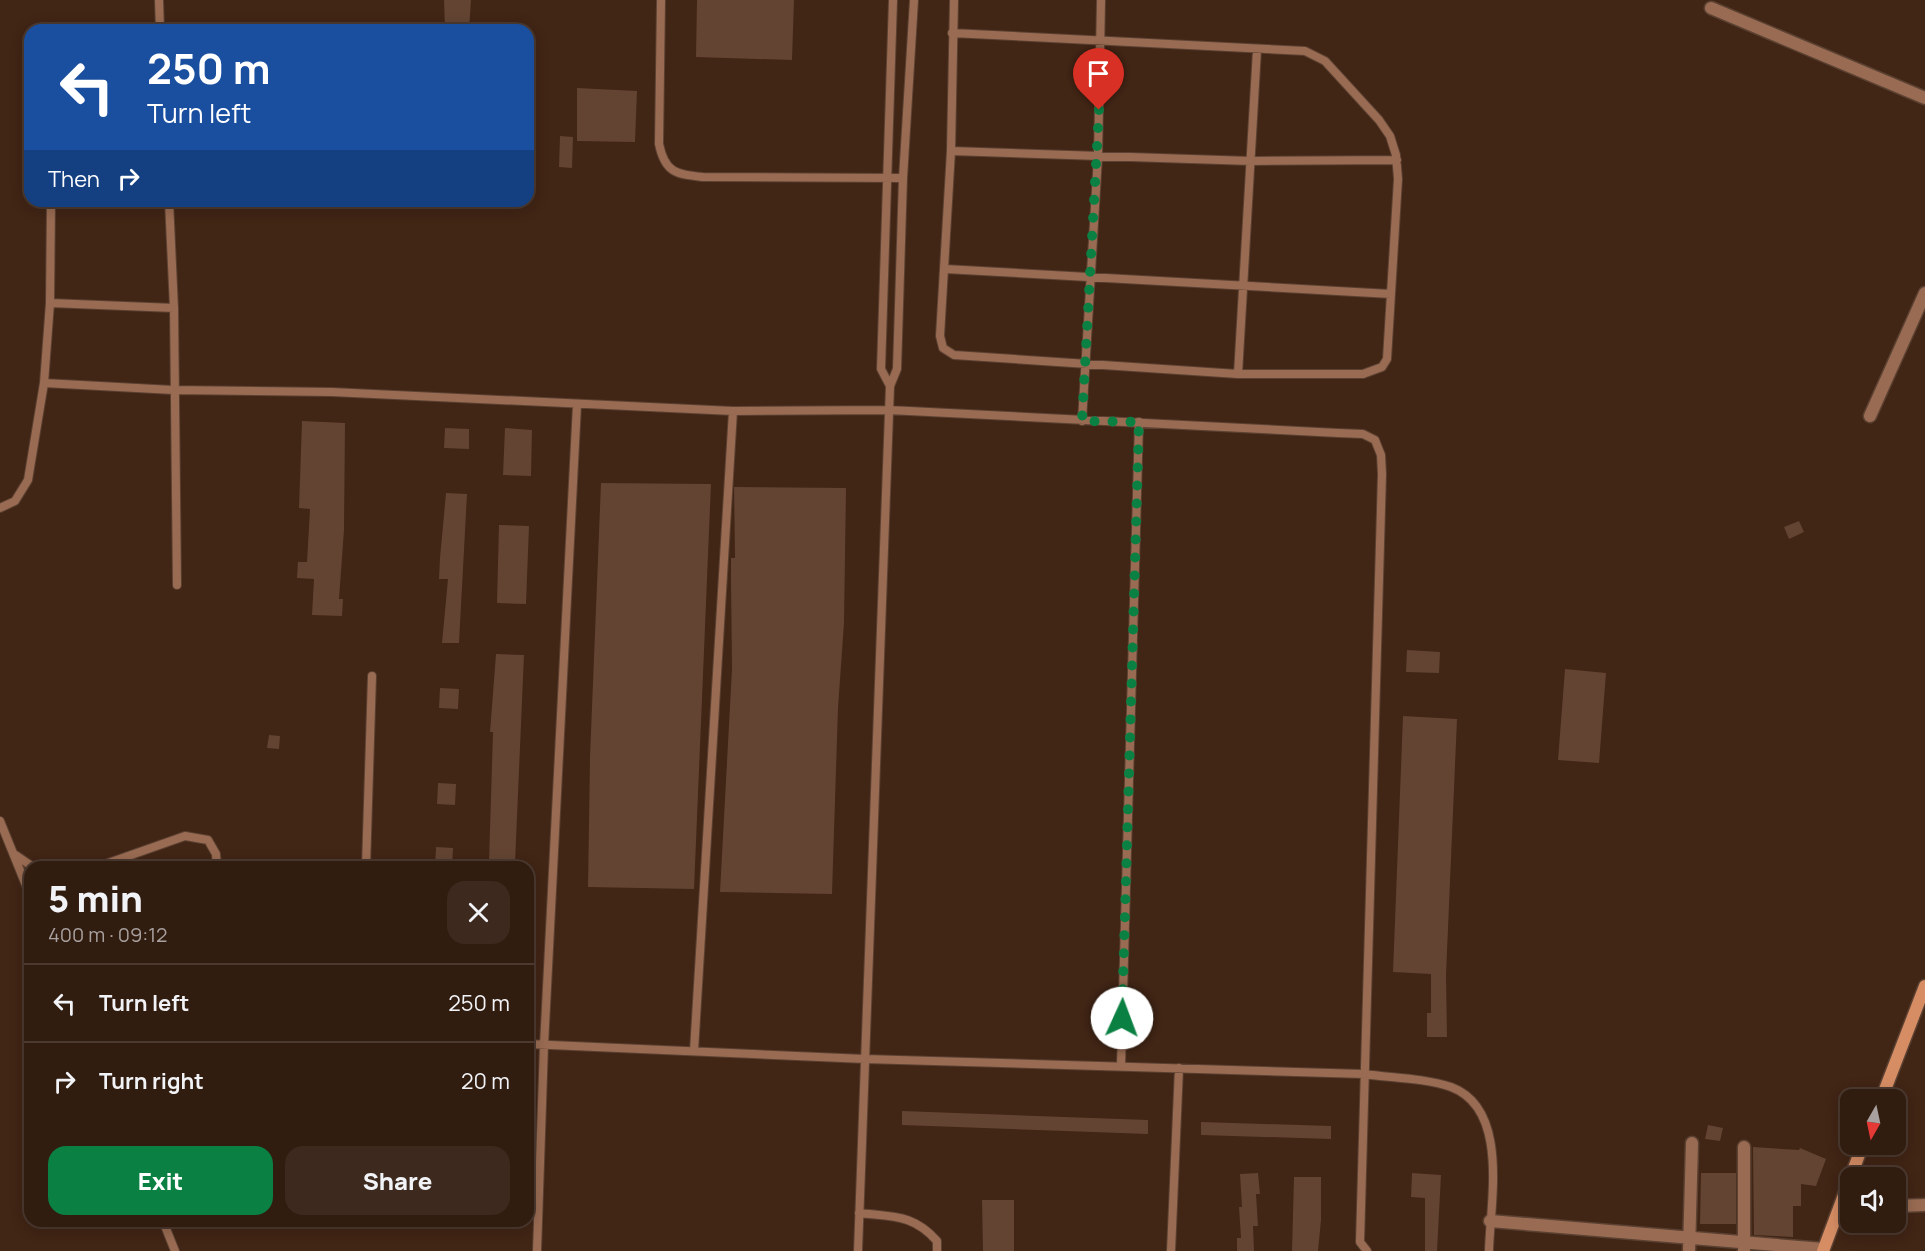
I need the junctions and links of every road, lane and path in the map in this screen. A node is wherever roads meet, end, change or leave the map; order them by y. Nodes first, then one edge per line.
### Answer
1 (159, 0) edge
2 (661, 0) edge
3 (893, 0) edge
4 (914, 0) edge
5 (954, 0) edge
6 (1101, 0) edge
7 (1711, 8) dead end
8 (160, 24) edge
9 (952, 33) junction
10 (1101, 39) junction
11 (1257, 50) junction
12 (1925, 98) edge
13 (951, 151) junction
14 (1098, 157) junction
15 (1396, 160) junction
16 (1251, 161) junction
17 (887, 178) junction
18 (903, 178) junction
19 (51, 207) edge
20 (169, 207) edge
21 (945, 269) junction
22 (1091, 277) junction
23 (1243, 284) junction
24 (1925, 293) edge
25 (1391, 294) junction
26 (50, 303) junction
27 (174, 308) junction
28 (1086, 364) junction
29 (1238, 374) junction
30 (44, 383) junction
31 (890, 386) junction
32 (173, 390) junction
33 (577, 405) junction
34 (889, 410) junction
35 (733, 411) junction
36 (1870, 416) dead end
37 (1082, 421) junction
38 (1139, 422) junction
39 (0, 508) edge
40 (177, 585) dead end
41 (372, 676) dead end
42 (0, 821) edge
43 (13, 853) junction
44 (24, 861) edge
45 (114, 861) edge
46 (217, 861) edge
47 (366, 861) edge
48 (24, 880) edge
49 (1925, 986) edge
50 (534, 1044) edge
51 (544, 1045) junction
52 (694, 1051) junction
53 (865, 1059) junction
54 (1121, 1066) junction
55 (1179, 1068) junction
56 (1364, 1074) junction
57 (1885, 1089) edge
58 (1692, 1143) dead end
59 (1744, 1147) dead end
60 (1925, 1205) edge
61 (1906, 1206) edge
62 (859, 1213) junction
63 (1840, 1218) edge
64 (1490, 1221) junction
65 (165, 1227) edge
66 (1689, 1237) junction
67 (1744, 1247) edge
68 (1823, 1250) edge
69 (175, 1251) edge
70 (537, 1251) edge
71 (858, 1251) edge
72 (937, 1251) edge
73 (1171, 1251) edge
74 (1367, 1251) edge
75 (1489, 1251) edge
76 (1689, 1251) edge

1 - 8 lane
2 - 17 lane
3 - 17 lane
4 - 18 lane
5 - 9 lane
6 - 10 lane
7 - 12 street
9 - 10 lane
9 - 13 lane
10 - 11 lane
10 - 14 lane
11 - 15 lane
11 - 16 lane
13 - 14 lane
13 - 21 lane
14 - 16 lane
14 - 22 lane
15 - 16 lane
15 - 25 lane
16 - 23 lane
17 - 18 lane
17 - 31 lane
18 - 31 lane
19 - 26 lane
20 - 27 lane
21 - 22 lane
21 - 28 lane
22 - 23 lane
22 - 28 lane
23 - 25 lane
23 - 29 lane
24 - 36 street
25 - 29 lane
26 - 27 lane
26 - 30 lane
27 - 32 lane
28 - 29 lane
28 - 37 lane
30 - 32 lane
30 - 39 lane
31 - 34 lane
32 - 33 lane
32 - 40 lane
33 - 35 lane
33 - 51 lane
34 - 35 lane
34 - 37 lane
34 - 53 lane
35 - 52 lane
37 - 38 lane
38 - 54 lane
38 - 56 lane
41 - 47 lane
42 - 43 lane
43 - 44 lane
43 - 48 lane
45 - 46 lane
49 - 57 main road
50 - 51 lane
51 - 52 lane
51 - 70 lane
52 - 53 lane
53 - 54 lane
53 - 62 lane
54 - 55 lane
55 - 56 lane
55 - 73 lane
56 - 64 lane
56 - 74 lane
58 - 66 street
59 - 67 street
60 - 61 street
62 - 71 lane
62 - 72 lane
63 - 68 main road
64 - 66 street
64 - 75 lane
65 - 69 lane
66 - 67 street
66 - 76 street
67 - 68 street

